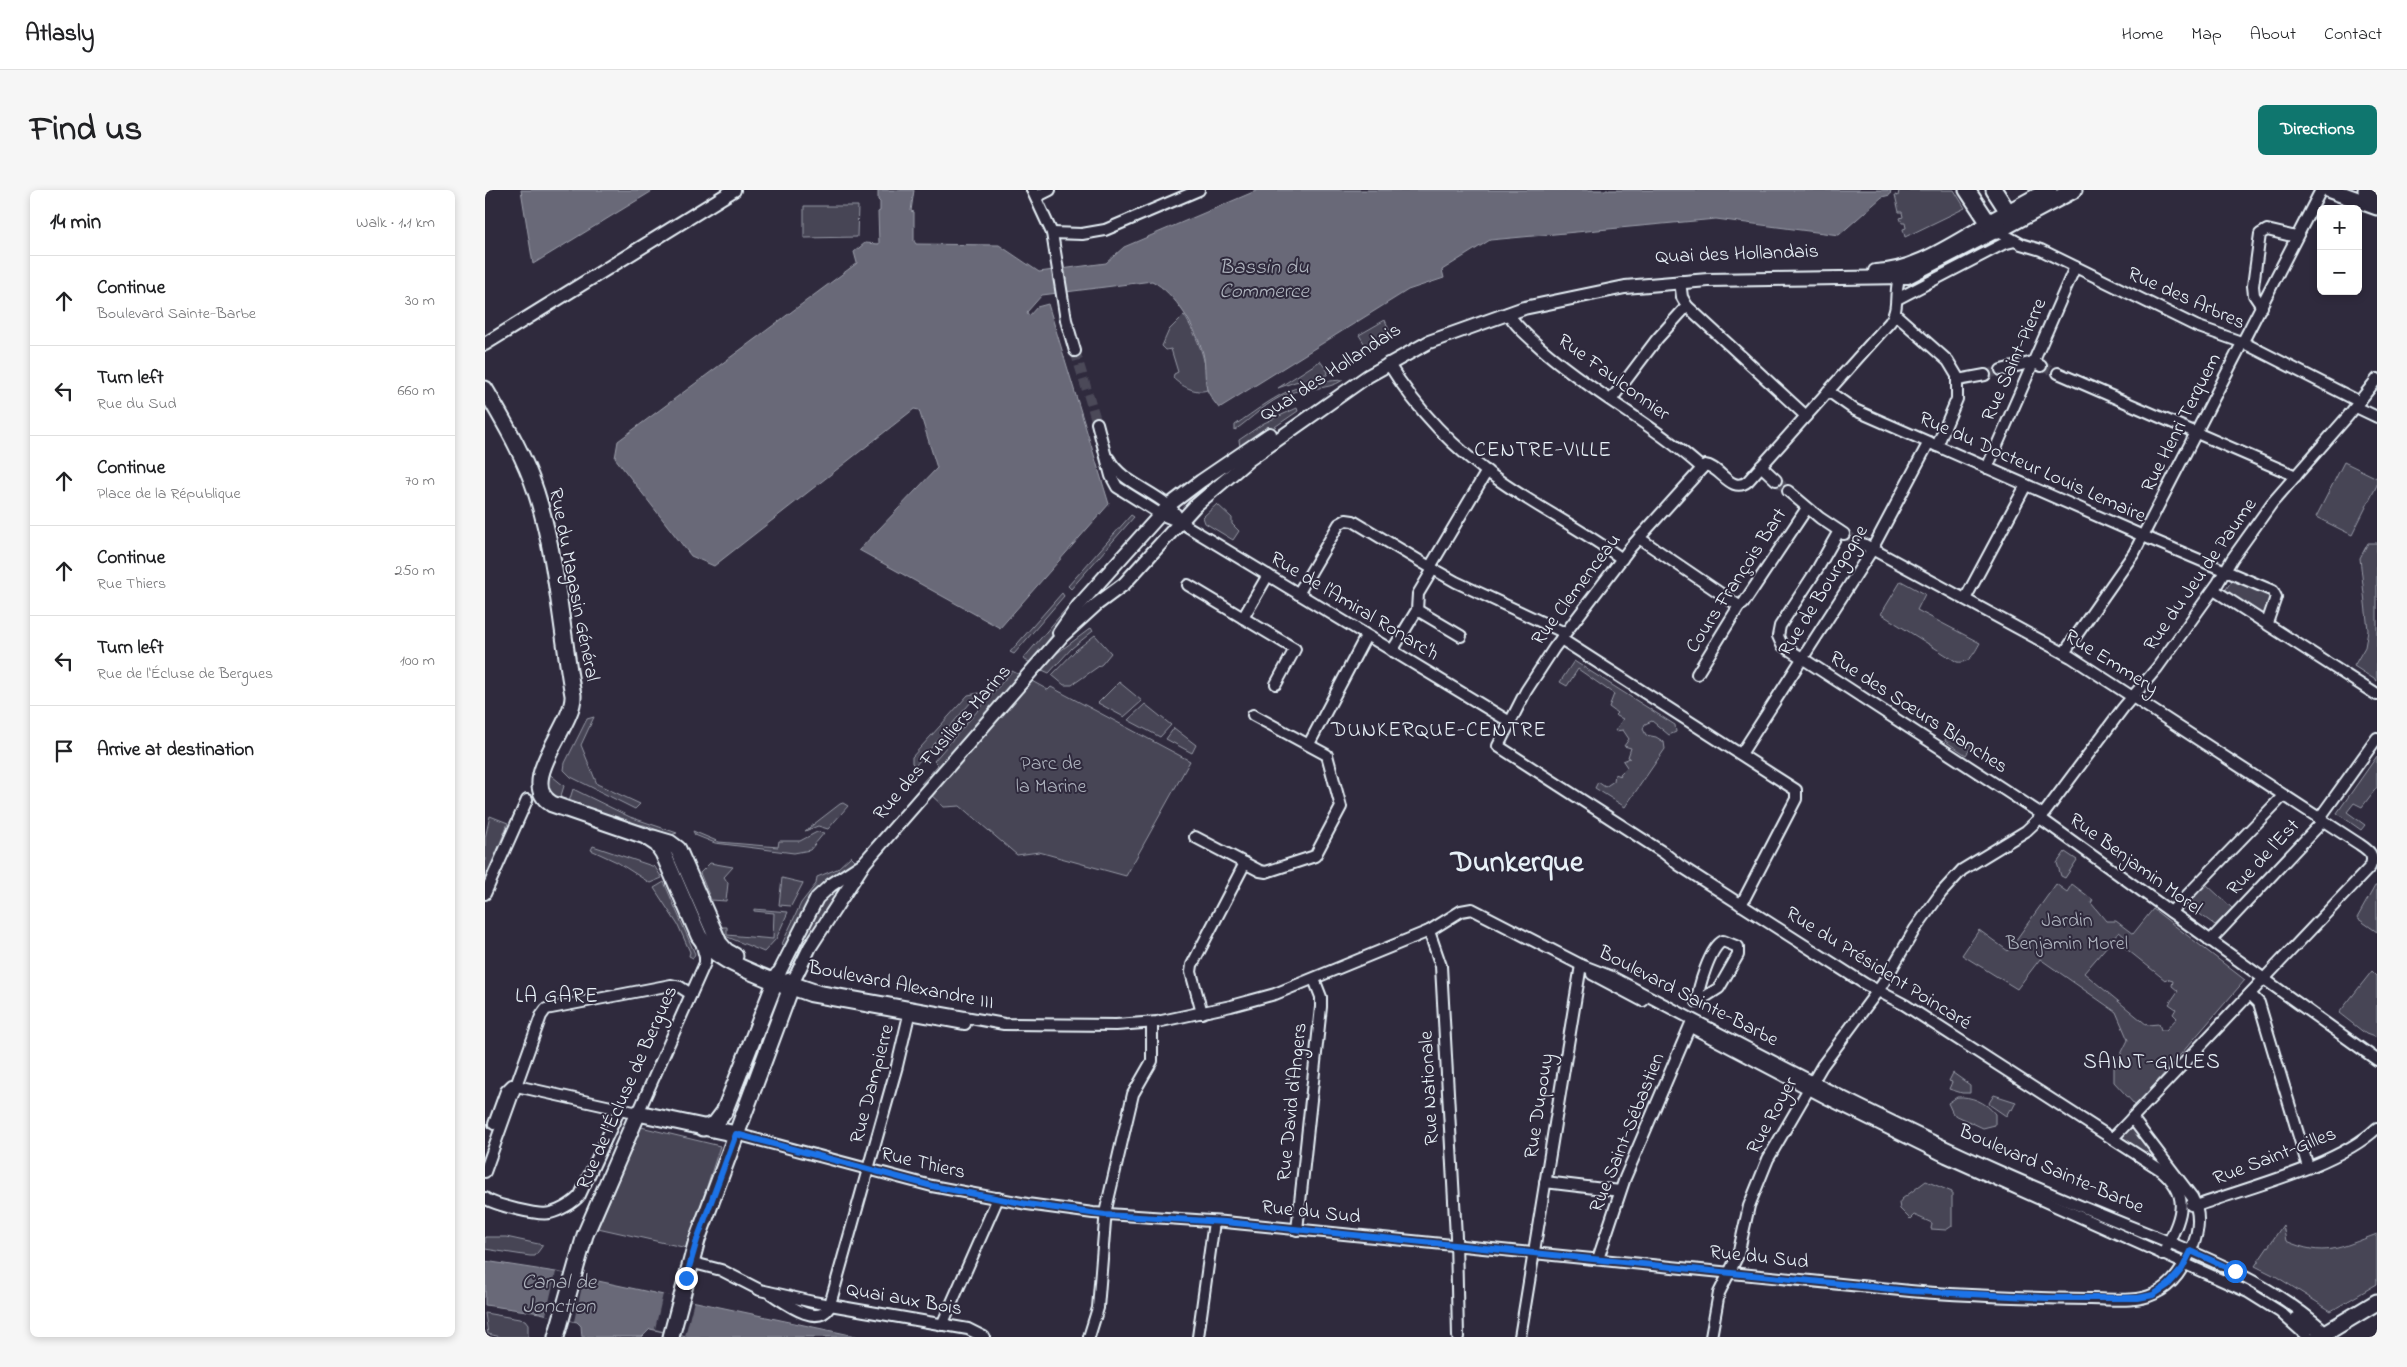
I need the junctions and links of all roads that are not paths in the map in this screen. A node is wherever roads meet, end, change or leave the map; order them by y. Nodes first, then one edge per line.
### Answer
1 (734, 190) edge
2 (1050, 190) edge
3 (1199, 190) edge
4 (1967, 190) edge
5 (1994, 190) edge
6 (2049, 190) edge
7 (2074, 190) edge
8 (2321, 190) edge
9 (2330, 190) edge
10 (2366, 190) edge
11 (1034, 194) edge
12 (2376, 203) edge
13 (2011, 217) junction
14 (1993, 227) junction
15 (1052, 233) junction
16 (2296, 237) junction
17 (2015, 241) junction
18 (1916, 262) junction
19 (2075, 267) junction
20 (1916, 275) junction
21 (1680, 277) junction
22 (1875, 278) junction
23 (1899, 278) junction
24 (1897, 299) junction
25 (1687, 306) junction
26 (2262, 306) junction
27 (1507, 310) junction
28 (1895, 314) junction
29 (2243, 343) junction
30 (485, 344) edge
31 (1075, 351) tunnel mouth
32 (1388, 363) junction
33 (2037, 364) junction
34 (2001, 370) tunnel mouth
35 (2058, 373) tunnel mouth
36 (1985, 375) tunnel mouth
37 (2377, 379) edge
38 (1958, 380) junction
39 (486, 388) edge
40 (1829, 391) junction
41 (1611, 400) junction
42 (2358, 405) junction
43 (1806, 416) junction
44 (2377, 417) edge
45 (1097, 423) tunnel mouth
46 (2197, 433) junction
47 (1933, 444) junction
48 (1105, 450) junction
49 (1761, 466) junction
50 (1702, 468) junction
51 (1987, 468) junction
52 (1487, 471) junction
53 (2296, 476) junction
54 (1776, 480) tunnel mouth
55 (2026, 485) junction
56 (1788, 491) tunnel mouth
57 (1807, 508) junction
58 (1159, 509) junction
59 (1180, 522) junction
60 (2143, 536) junction
61 (1639, 538) junction
62 (1867, 546) junction
63 (1622, 559) junction
64 (1431, 568) junction
65 (2225, 572) junction
66 (1269, 576) junction
67 (1188, 585) dead end
68 (2214, 590) junction
69 (1298, 594) junction
70 (1965, 599) junction
71 (1739, 606) junction
72 (1417, 610) junction
73 (1243, 618) junction
74 (2267, 623) junction
75 (1366, 636) junction
76 (1461, 636) dead end
77 (1563, 636) junction
78 (1778, 636) joint
79 (1050, 649) junction
80 (1391, 651) junction
81 (2064, 653) junction
82 (1802, 659) junction
83 (1697, 674) dead end
84 (1276, 684) dead end
85 (2377, 695) edge
86 (2133, 697) junction
87 (1253, 715) dead end
88 (1510, 722) junction
89 (2377, 738) edge
90 (1309, 744) junction
91 (1499, 746) joint
92 (1741, 754) junction
93 (2283, 796) junction
94 (527, 800) dead end
95 (2041, 817) junction
96 (2321, 820) junction
97 (645, 836) junction
98 (1195, 837) dead end
99 (865, 862) junction
100 (1245, 863) junction
101 (485, 894) edge
102 (1741, 905) junction
103 (2171, 912) junction
104 (1429, 931) junction
105 (699, 936) junction
106 (2210, 941) junction
107 (1581, 966) junction
108 (776, 978) junction
109 (1315, 979) junction
110 (2264, 980) junction
111 (791, 985) junction
112 (1878, 991) junction
113 (691, 994) junction
114 (2250, 994) junction
115 (1697, 1002) junction
116 (1202, 1013) junction
117 (909, 1015) junction
118 (1690, 1021) junction
119 (1152, 1023) junction
120 (1004, 1024) junction
121 (2377, 1060) edge
122 (1811, 1085) junction
123 (516, 1086) junction
124 (726, 1106) junction
125 (620, 1109) junction
126 (638, 1113) junction
127 (2131, 1118) junction
128 (494, 1124) edge
129 (703, 1128) junction
130 (2377, 1128) edge
131 (736, 1134) junction
132 (2113, 1138) junction
133 (2308, 1167) junction
134 (868, 1170) junction
135 (485, 1172) edge
136 (1545, 1182) junction
137 (1620, 1191) junction
138 (485, 1198) edge
139 (998, 1198) junction
140 (2182, 1200) junction
141 (2196, 1206) junction
142 (1105, 1215) junction
143 (1214, 1222) junction
144 (1297, 1230) junction
145 (2169, 1242) junction
146 (1457, 1246) junction
147 (2191, 1251) junction
148 (1533, 1253) junction
149 (2163, 1255) junction
150 (1598, 1259) junction
151 (690, 1262) junction
152 (2185, 1264) junction
153 (1730, 1273) junction
154 (2214, 1276) junction
155 (2377, 1302) edge
156 (830, 1305) junction
157 (942, 1325) junction
158 (2325, 1335) edge
159 (556, 1337) edge
160 (671, 1337) edge
161 (984, 1337) edge
162 (1089, 1337) edge
163 (1198, 1337) edge
164 (1457, 1337) edge
165 (1520, 1337) edge
166 (1711, 1337) edge
167 (2308, 1337) edge

1 - 30 street
2 - 11 street
3 - 15 street
4 - 14 main road
5 - 13 main road
6 - 13 main road
7 - 13 main road
8 - 16 street, Rue Henri Terquem
9 - 12 main road
10 - 12 main road
11 - 15 street
13 - 14 main road
14 - 17 street, Rue des Arbres
14 - 18 street, Quai des Hollandais
14 - 20 street, Quai des Hollandais
15 - 31 street
16 - 26 street, Rue Henri Terquem
16 - 26 street
17 - 19 street, Rue des Arbres
17 - 24 street
18 - 21 street, Quai des Hollandais
18 - 23 street
19 - 29 street, Rue des Arbres
19 - 33 street, Rue Saint-Pierre
20 - 23 street, Quai des Hollandais
20 - 24 street
21 - 22 street, Quai des Hollandais
21 - 25 street
21 - 27 street, Quai des Hollandais
22 - 23 street, Quai des Hollandais
22 - 24 street
23 - 24 street
24 - 28 street
25 - 41 street
25 - 43 street
26 - 29 street, Rue Henri Terquem
27 - 32 street, Quai des Hollandais
27 - 41 street, Rue Faulconnier
27 - 58 street, Quai des Hollandais
28 - 38 street
28 - 40 street
29 - 42 street, Rue des Arbres
29 - 46 street, Rue Henri Terquem
32 - 52 street
32 - 59 street, Quai des Hollandais
33 - 34 street
33 - 51 street, Rue Saint-Pierre
35 - 46 street
36 - 38 street
37 - 42 street, Rue du Jeu de Paume
38 - 47 street, Rue de Bourgogne
39 - 97 main road, Rue du Magasin Général
40 - 43 street
40 - 47 street, Rue du Docteur Louis Lemaire
41 - 50 street, Rue Faulconnier
42 - 44 street, Rue des Arbres
42 - 53 street, Rue du Jeu de Paume
43 - 49 street
45 - 48 street
46 - 53 street
46 - 60 street, Rue Henri Terquem
47 - 51 street, Rue du Docteur Louis Lemaire
47 - 62 street, Rue de Bourgogne
48 - 58 street, Rue de l'Amiral Ronarc'h
48 - 58 street
49 - 50 street, Rue Faulconnier
49 - 54 street, Cours François Bart
50 - 61 street, Rue Clemenceau
51 - 55 street, Rue du Docteur Louis Lemaire
52 - 63 street
52 - 64 street
53 - 65 street, Rue du Jeu de Paume
55 - 60 street, Rue du Docteur Louis Lemaire
55 - 70 street
56 - 57 street, Cours François Bart
57 - 71 street, Cours François Bart
57 - 78 street, Cours François Bart
58 - 59 street, Rue de l'Amiral Ronarc'h
58 - 79 street, Rue des Fusiliers Marins
59 - 66 street, Rue de l'Amiral Ronarc'h
59 - 79 street, Rue des Fusiliers Marins
60 - 65 street, Rue du Docteur Louis Lemaire
60 - 81 street, Rue Henri Terquem
61 - 63 street, Rue Clemenceau
61 - 71 street
62 - 70 street, Rue Emmery
62 - 82 street, Rue de Bourgogne
63 - 77 street, Rue Clemenceau
64 - 69 street
64 - 72 street
64 - 77 street
65 - 68 street, Rue du Jeu de Paume
65 - 74 street, Rue du Docteur Louis Lemaire
66 - 69 street, Rue de l'Amiral Ronarc'h
66 - 73 street
67 - 73 street
68 - 74 street
68 - 86 street, Rue du Jeu de Paume
69 - 75 street, Rue de l'Amiral Ronarc'h
70 - 81 street, Rue Emmery
71 - 83 street, Cours François Bart
72 - 76 street
72 - 80 street
73 - 84 street
74 - 85 street
75 - 80 street, Rue de l'Amiral Ronarc'h
75 - 90 street
77 - 88 street, Rue Clemenceau
77 - 92 street
78 - 82 street, Rue des Sœurs Blanches
79 - 99 street, Rue des Fusiliers Marins
80 - 88 street, Rue de l'Amiral Ronarc'h
81 - 86 street, Rue Emmery
82 - 92 street, Rue de Bourgogne
82 - 95 street, Rue des Sœurs Blanches
86 - 93 street, Rue Emmery
86 - 95 street, Rue du Jeu de Paume
87 - 90 street
88 - 91 street, Rue Clemenceau
89 - 96 street, Rue de l'Est
90 - 100 street
91 - 102 street, Rue du Président Poincaré
92 - 102 street
93 - 96 street, Rue Emmery
93 - 103 street
94 - 101 street
95 - 103 street, Rue Benjamin Morel
95 - 112 street, Rue Royer
96 - 106 street, Rue de l'Est
96 - 110 street, Rue Emmery
97 - 105 main road
97 - 108 main road
98 - 100 street
99 - 108 street, Rue des Fusiliers Marins
99 - 111 street, Rue des Fusiliers Marins
100 - 116 street
102 - 112 street, Rue du Président Poincaré
103 - 106 street, Rue Benjamin Morel
104 - 107 street, Boulevard Sainte-Barbe
104 - 109 street, Boulevard Alexandre III
104 - 146 street, Rue Nationale
105 - 108 main road
105 - 113 street, Rue de l'Écluse de Bergues
106 - 110 street, Rue Benjamin Morel
107 - 118 street, Boulevard Sainte-Barbe
107 - 136 street, Rue Dupouy
108 - 111 main road
108 - 124 main road
109 - 116 street, Boulevard Alexandre III
109 - 144 street, Rue David d'Angers
110 - 114 street
110 - 121 street, Rue Benjamin Morel
111 - 117 street, Boulevard Alexandre III
111 - 120 street, Boulevard Alexandre III
111 - 131 main road
112 - 122 street, Rue Royer
112 - 132 street, Rue du Président Poincaré
113 - 123 street
113 - 126 street, Rue de l'Écluse de Bergues
114 - 127 street
114 - 133 street
115 - 115 street
115 - 118 street, Rue Saint-Sébastien
116 - 119 street, Boulevard Alexandre III
117 - 120 street, Boulevard Alexandre III
117 - 134 street, Rue Dampierre
118 - 122 street, Boulevard Sainte-Barbe
118 - 137 street, Rue Saint-Sébastien
119 - 120 street, Boulevard Alexandre III
119 - 142 street
122 - 145 street, Boulevard Sainte-Barbe
122 - 149 street, Boulevard Sainte-Barbe
122 - 153 street, Rue Royer
123 - 125 street
123 - 128 street
124 - 129 main road
124 - 131 main road
125 - 126 street
125 - 138 street
126 - 129 main road
126 - 159 main road, Rue de l'Écluse de Bergues
127 - 132 street
127 - 141 street
128 - 135 street
129 - 131 main road
130 - 133 street, Rue Saint-Gilles
131 - 134 street, Rue Thiers
131 - 151 main road
132 - 140 street, Rue du Président Poincaré
133 - 141 street, Rue Saint-Gilles
134 - 139 street, Rue Thiers
134 - 156 street, Rue Dampierre
136 - 137 street
136 - 148 street, Rue Dupouy
137 - 150 street, Rue Saint-Sébastien
139 - 142 street, Rue Thiers
139 - 157 street
140 - 141 street, Rue Saint-Gilles
140 - 145 street
141 - 147 street, Rue du Sud
142 - 143 street, Rue du Sud
142 - 162 street
143 - 144 street, Rue du Sud
143 - 163 street
144 - 146 street, Rue du Sud
145 - 147 street, Boulevard Sainte-Barbe
145 - 149 street
146 - 148 street, Rue du Sud
146 - 164 street, Rue Nationale
147 - 152 street, Rue du Sud
147 - 158 street, Boulevard Sainte-Barbe
148 - 150 street, Rue du Sud
148 - 165 street, Rue Dupouy
149 - 152 street, Boulevard Sainte-Barbe
150 - 153 street, Rue du Sud
151 - 156 street, Quai aux Bois
151 - 160 main road
152 - 153 street, Rue du Sud
152 - 154 street, Boulevard Sainte-Barbe
153 - 166 street, Rue Royer
154 - 158 street, Boulevard Sainte-Barbe
154 - 167 street, Boulevard Sainte-Barbe
155 - 158 main road
156 - 157 street, Quai aux Bois
157 - 161 street, Quai aux Bois

